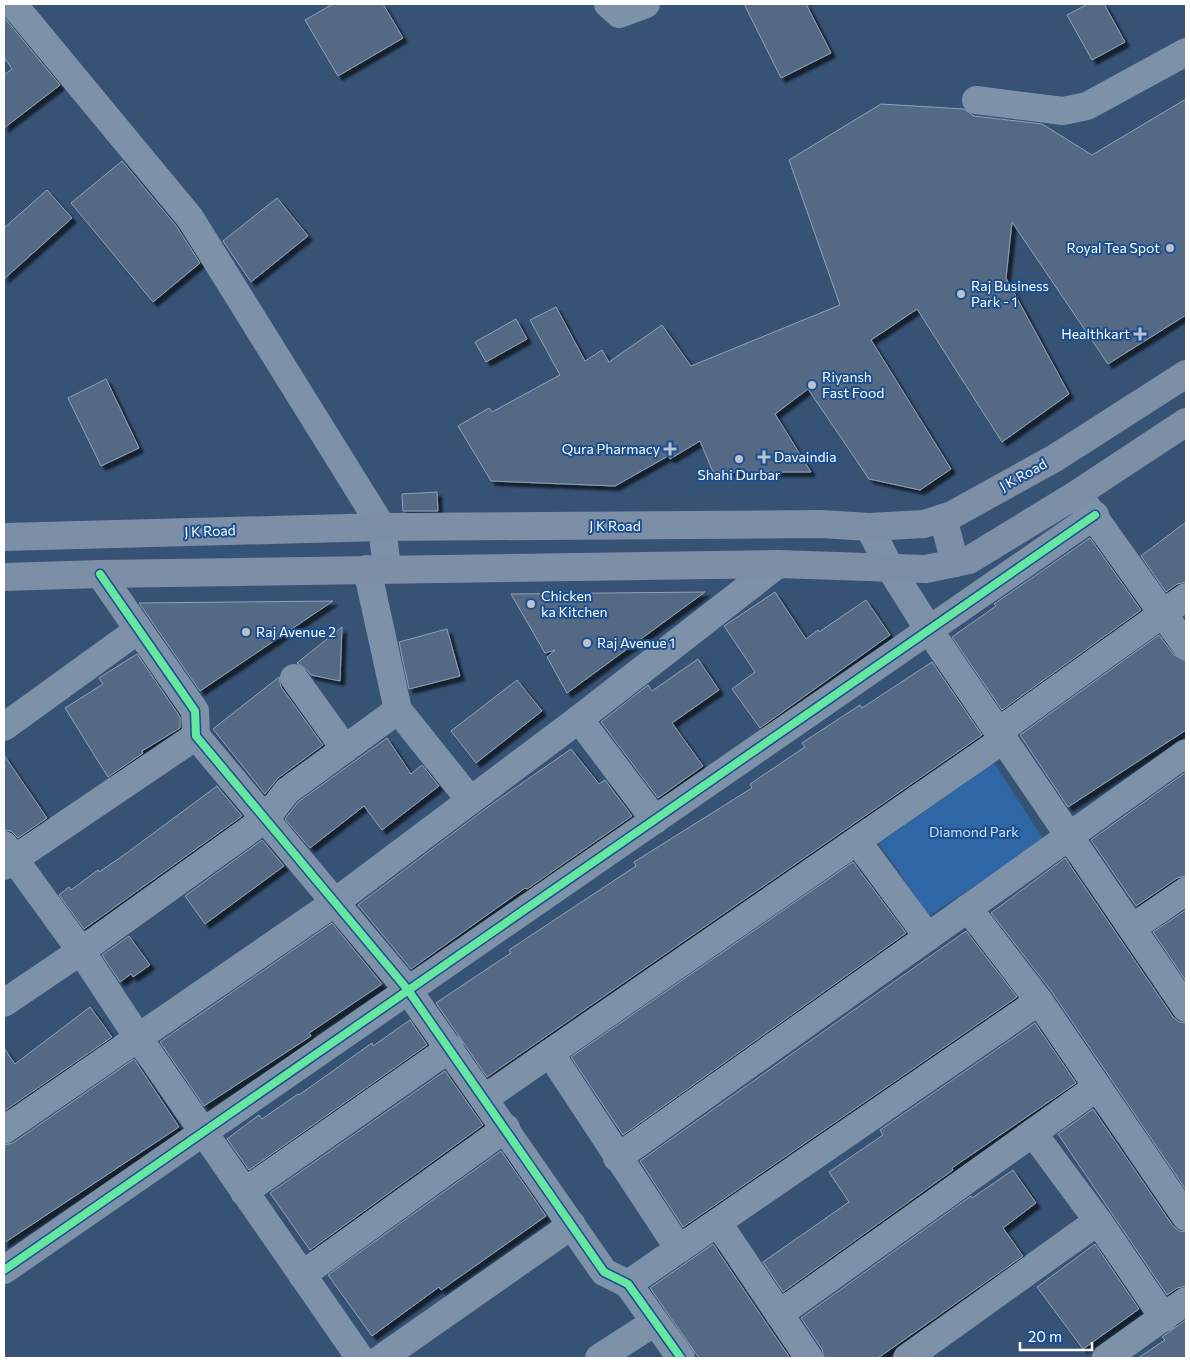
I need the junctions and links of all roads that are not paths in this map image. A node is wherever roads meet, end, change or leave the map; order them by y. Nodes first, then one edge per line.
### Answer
1 (13, 4) edge
2 (608, 4) edge
3 (646, 4) edge
4 (1186, 52) edge
5 (976, 100) dead end
6 (1186, 374) edge
7 (1186, 422) edge
8 (1077, 494) junction
9 (1095, 515) junction
10 (943, 518) junction
11 (382, 527) junction
12 (869, 527) junction
13 (4, 536) edge
14 (955, 563) junction
15 (778, 564) junction
16 (890, 568) junction
17 (377, 569) junction
18 (100, 574) junction
19 (4, 577) edge
20 (1186, 597) edge
21 (1164, 613) junction
22 (138, 630) junction
23 (929, 630) junction
24 (1186, 646) edge
25 (294, 678) dead end
26 (398, 710) junction
27 (579, 719) junction
28 (4, 727) edge
29 (1002, 735) junction
30 (196, 736) junction
31 (346, 749) junction
32 (1186, 753) edge
33 (470, 800) junction
34 (266, 818) junction
35 (655, 820) junction
36 (1070, 836) junction
37 (856, 841) junction
38 (7, 857) edge
39 (1186, 891) edge
40 (334, 903) junction
41 (968, 908) junction
42 (1132, 928) junction
43 (928, 937) junction
44 (81, 951) junction
45 (408, 990) junction
46 (1039, 1001) junction
47 (4, 1003) edge
48 (1186, 1008) edge
49 (138, 1039) junction
50 (450, 1048) junction
51 (550, 1053) junction
52 (1098, 1087) junction
53 (485, 1098) junction
54 (506, 1128) junction
55 (4, 1130) edge
56 (203, 1132) junction
57 (1033, 1133) junction
58 (617, 1158) junction
59 (244, 1192) junction
60 (1186, 1217) edge
61 (1098, 1220) junction
62 (718, 1223) junction
63 (572, 1225) junction
64 (679, 1249) junction
65 (4, 1270) edge
66 (302, 1275) junction
67 (628, 1284) junction
68 (1186, 1301) edge
69 (779, 1314) junction
70 (1164, 1318) junction
71 (655, 1322) junction
72 (360, 1358) edge
73 (382, 1358) edge
74 (599, 1358) edge
75 (681, 1358) edge
76 (809, 1358) edge
77 (907, 1358) edge
78 (1106, 1358) edge

1 - 11 street
2 - 3 street
4 - 5 street
6 - 10 main road, J K Road
7 - 8 main road
8 - 9 street
8 - 14 main road
9 - 21 street
9 - 23 street
10 - 12 main road, J K Road
10 - 14 main road
11 - 12 main road, J K Road
11 - 13 main road, J K Road
11 - 17 street
12 - 16 street
14 - 16 main road
15 - 16 main road
15 - 17 main road
15 - 27 street
16 - 23 street
17 - 18 main road
17 - 26 street
18 - 19 main road
18 - 22 street
20 - 21 street
21 - 24 street
21 - 29 street
22 - 28 street
22 - 30 street
23 - 29 street
23 - 35 street
25 - 31 street
26 - 31 street
26 - 33 street
27 - 33 street
27 - 35 street
29 - 36 street
29 - 37 street
30 - 34 street
30 - 38 street
31 - 34 street
32 - 36 street
33 - 40 street
34 - 40 street
34 - 44 street
35 - 45 street
36 - 41 street
36 - 42 street
37 - 43 street
37 - 51 street
38 - 44 street
39 - 42 street
40 - 45 street
40 - 49 street
41 - 43 street
41 - 46 street
42 - 48 street
43 - 58 street
44 - 47 street
44 - 49 street
45 - 50 street
45 - 56 street
46 - 52 street
46 - 62 street
49 - 55 street
49 - 56 street
50 - 53 street
50 - 59 street
51 - 53 street
51 - 58 street
52 - 57 street
52 - 60 street
53 - 54 street
54 - 63 street
54 - 66 street
56 - 59 street
56 - 65 street
57 - 61 street
57 - 69 street
58 - 64 street
59 - 66 street
61 - 70 street
61 - 77 street
62 - 64 street
62 - 69 street
63 - 67 street
63 - 73 street
64 - 67 street
66 - 72 street
67 - 71 street
68 - 70 street
69 - 76 street
70 - 78 street
71 - 74 street
71 - 75 street

